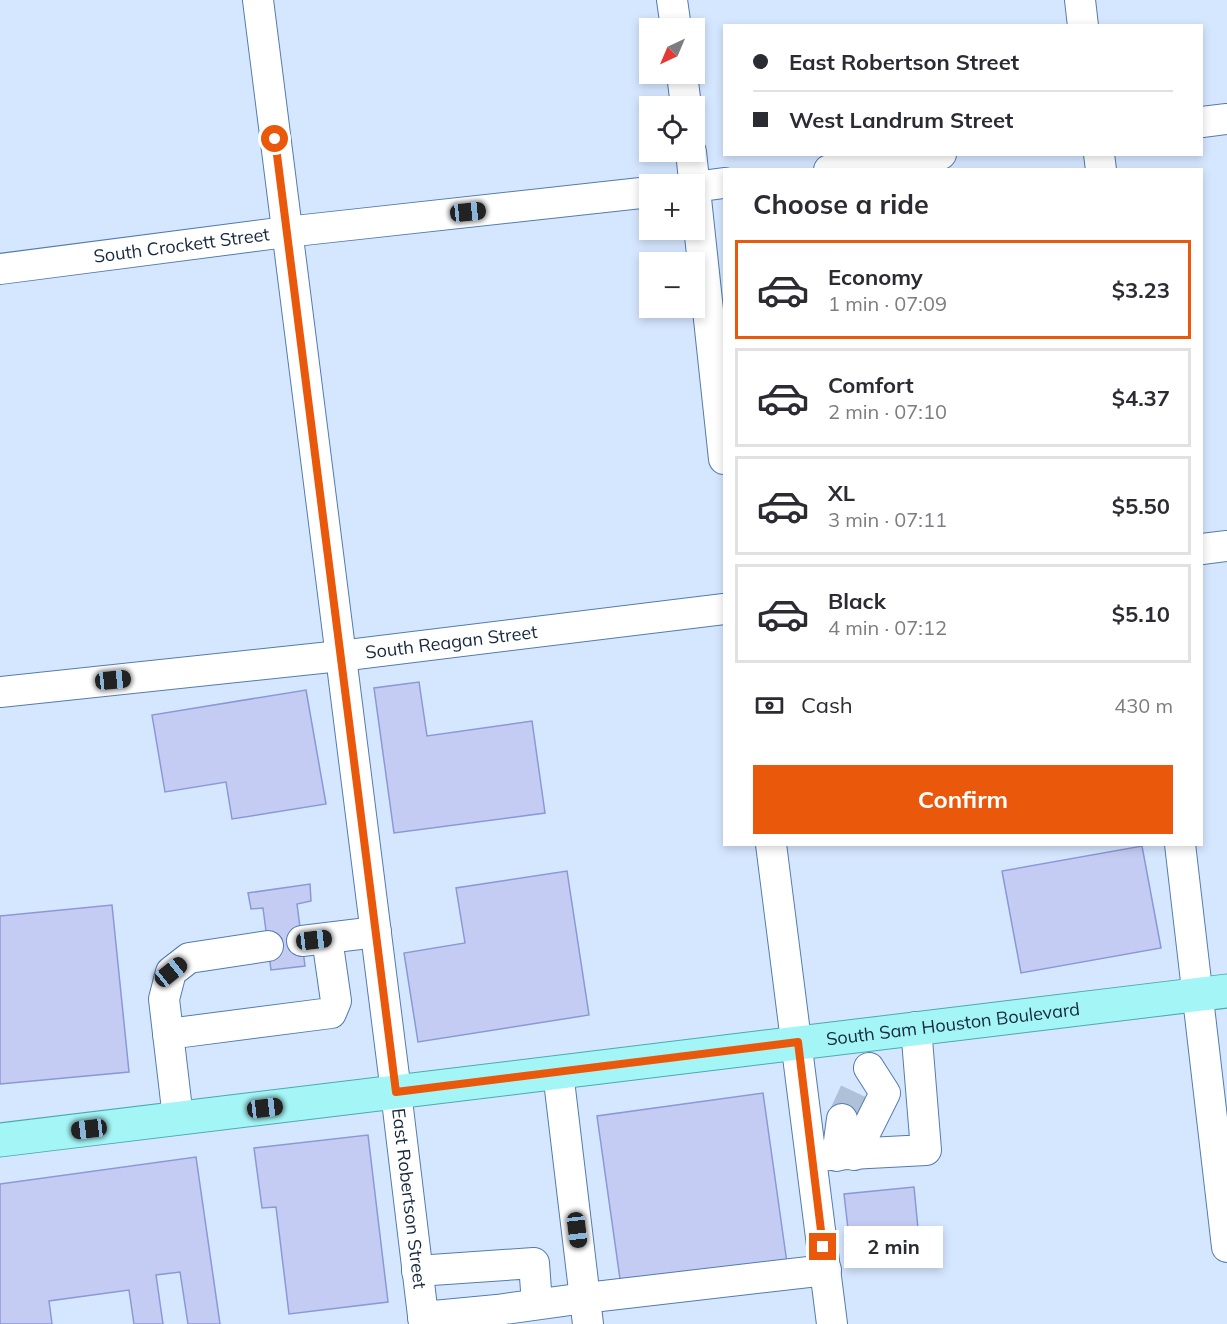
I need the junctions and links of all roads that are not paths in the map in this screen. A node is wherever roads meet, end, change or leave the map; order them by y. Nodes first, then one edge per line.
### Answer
1 (258, 0) edge
2 (672, 0) edge
3 (1080, 0) edge
4 (675, 18) edge
5 (1083, 24) edge
6 (1227, 119) edge
7 (1203, 122) edge
8 (927, 156) edge
9 (843, 168) edge
10 (705, 186) edge
11 (639, 193) edge
12 (286, 232) junction
13 (0, 269) edge
14 (723, 445) edge
15 (1227, 546) edge
16 (1203, 549) edge
17 (723, 609) edge
18 (340, 656) junction
19 (0, 692) edge
20 (771, 846) edge
21 (1180, 846) edge
22 (376, 932) junction
23 (268, 946) dead end
24 (1212, 992) edge
25 (916, 1028) junction
26 (868, 1033) junction
27 (168, 1034) junction
28 (798, 1042) junction
29 (558, 1072) junction
30 (396, 1092) junction
31 (178, 1118) junction
32 (842, 1119) tunnel mouth
33 (0, 1140) edge
34 (834, 1156) junction
35 (1227, 1247) edge
36 (826, 1270) junction
37 (417, 1271) junction
38 (537, 1304) junction
39 (586, 1311) edge
40 (498, 1317) edge
41 (423, 1320) edge
42 (832, 1324) edge

1 - 12 street, East Robertson Street
2 - 4 street
3 - 5 street
6 - 7 street
8 - 9 street
10 - 14 street
11 - 12 street, South Crockett Street
12 - 13 street, South Crockett Street
12 - 18 street, East Robertson Street
15 - 16 street
17 - 18 street, South Reagan Street
18 - 19 street, South Reagan Street
18 - 22 street, East Robertson Street
20 - 28 street
21 - 24 street
22 - 27 street
22 - 30 street, East Robertson Street
23 - 27 street
24 - 25 main road, South Sam Houston Boulevard
24 - 35 street
25 - 26 main road, South Sam Houston Boulevard
25 - 34 street
26 - 28 main road, South Sam Houston Boulevard
26 - 34 street
27 - 31 street
28 - 29 main road, South Sam Houston Boulevard
28 - 34 street
29 - 30 main road, South Sam Houston Boulevard
29 - 39 street
30 - 31 main road, South Sam Houston Boulevard
30 - 37 street, East Robertson Street
31 - 33 main road, South Sam Houston Boulevard
32 - 34 street
34 - 36 street
36 - 39 street
36 - 42 street
37 - 38 street
37 - 41 street, East Robertson Street
38 - 39 street
38 - 40 street
40 - 41 street

